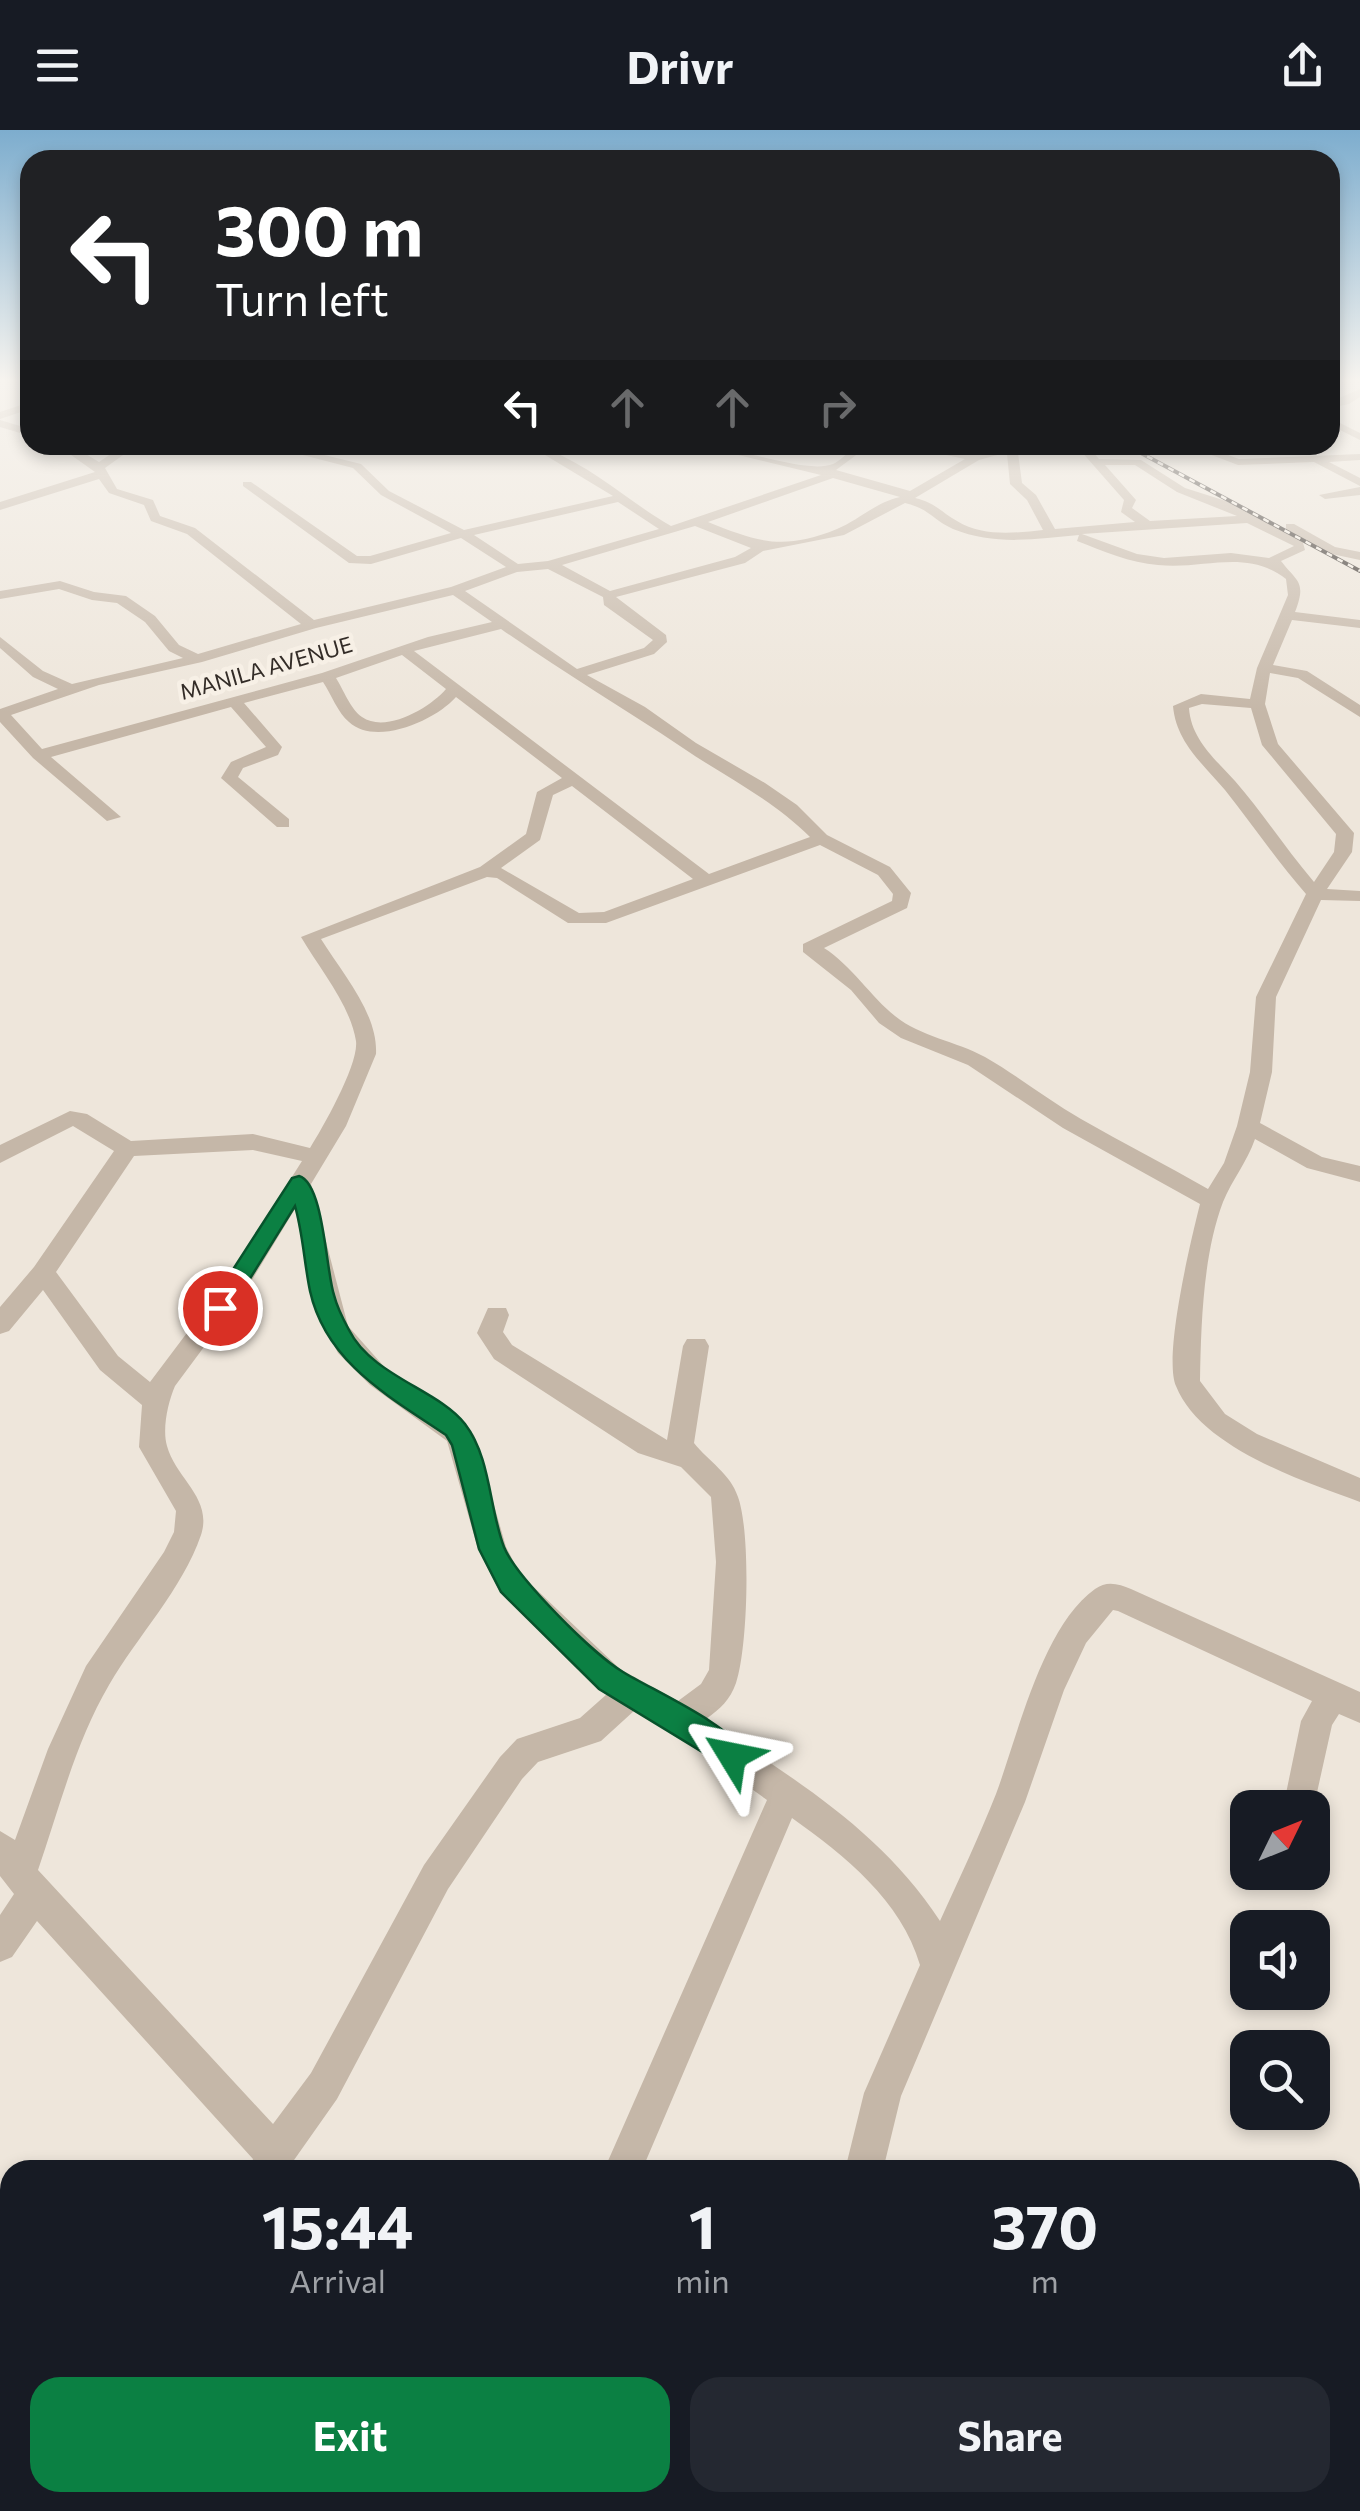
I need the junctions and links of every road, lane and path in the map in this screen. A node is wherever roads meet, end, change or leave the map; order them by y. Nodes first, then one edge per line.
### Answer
1 (41, 491) edge
2 (113, 491) edge
3 (257, 491) edge
4 (384, 491) edge
5 (609, 491) edge
6 (784, 491) edge
7 (901, 491) edge
8 (918, 491) edge
9 (1024, 491) edge
10 (1123, 491) edge
11 (1184, 491) edge
12 (1223, 491) edge
13 (1360, 491) edge
14 (1325, 495) dead end
15 (620, 498) junction
16 (904, 499) junction
17 (0, 506) edge
18 (1252, 518) junction
19 (698, 522) junction
20 (1147, 524) junction
21 (668, 529) junction
22 (1051, 533) junction
23 (459, 534) junction
24 (1071, 534) junction
25 (761, 548) junction
26 (1360, 556) edge
27 (548, 565) junction
28 (1275, 565) junction
29 (514, 568) junction
30 (455, 590) junction
31 (0, 595) edge
32 (610, 596) junction
33 (1288, 615) junction
34 (504, 624) junction
35 (1352, 624) edge
36 (311, 625) junction
37 (1360, 638) edge
38 (0, 640) edge
39 (404, 650) junction
40 (198, 659) junction
41 (1264, 668) junction
42 (576, 674) junction
43 (327, 676) junction
44 (70, 688) junction
45 (454, 690) junction
46 (234, 701) junction
47 (1257, 704) junction
48 (1360, 712) edge
49 (0, 714) edge
50 (40, 755) junction
51 (574, 779) junction
52 (113, 817) dead end
53 (284, 823) dead end
54 (821, 839) junction
55 (486, 871) junction
56 (707, 881) junction
57 (1315, 894) junction
58 (1360, 896) edge
59 (1248, 1126) junction
60 (127, 1149) junction
61 (0, 1155) edge
62 (316, 1156) junction
63 (1360, 1174) edge
64 (299, 1183) junction
65 (1212, 1200) junction
66 (43, 1273) junction
67 (497, 1314) dead end
68 (0, 1324) edge
69 (696, 1346) dead end
70 (155, 1401) junction
71 (686, 1457) junction
72 (1360, 1490) edge
73 (630, 1694) junction
74 (1346, 1703) edge
75 (679, 1718) junction
76 (1304, 1790) edge
77 (786, 1794) junction
78 (18, 1872) edge
79 (0, 1945) edge
80 (938, 1966) junction
81 (269, 2160) edge
82 (272, 2160) edge
83 (627, 2160) edge
84 (866, 2160) edge

1 - 17 street
2 - 36 street
3 - 23 street
4 - 23 street
5 - 15 street
6 - 19 street
7 - 16 street
8 - 16 street
9 - 22 street
10 - 20 street
11 - 18 street
12 - 26 street
13 - 14 street
15 - 21 street
15 - 23 street
16 - 22 street
16 - 25 street
18 - 20 street
18 - 28 street
19 - 21 street
19 - 25 street
20 - 24 street
21 - 27 street
22 - 24 street
23 - 29 street
24 - 28 street
25 - 32 street
27 - 29 street
27 - 32 street
28 - 33 street
29 - 30 street
30 - 34 street
30 - 36 street
31 - 40 street
32 - 42 street
33 - 35 street
33 - 41 street
34 - 39 street, MANILA AVENUE
34 - 42 street
35 - 37 street
36 - 40 street
38 - 44 street
39 - 43 street, MANILA AVENUE
39 - 45 street
40 - 44 street
41 - 47 street
41 - 48 street
42 - 54 street
43 - 45 street
43 - 46 street, MANILA AVENUE
44 - 49 street
45 - 51 street
46 - 50 street, MANILA AVENUE
46 - 53 street
47 - 57 street
47 - 57 street
49 - 50 street
50 - 52 street
51 - 55 street
51 - 56 street
54 - 56 street
54 - 65 street
55 - 56 street
55 - 62 street
57 - 58 street
57 - 59 street
59 - 63 street
59 - 65 street
60 - 61 street
60 - 62 street
60 - 66 street
62 - 64 street
64 - 70 street
64 - 73 street
65 - 72 street
66 - 68 street
66 - 70 street
67 - 71 street
69 - 71 street
70 - 78 street
71 - 75 street
73 - 75 street
73 - 82 street
74 - 76 street
74 - 80 street
75 - 77 street
77 - 80 street
77 - 83 street
78 - 79 street
78 - 81 street
80 - 84 street

